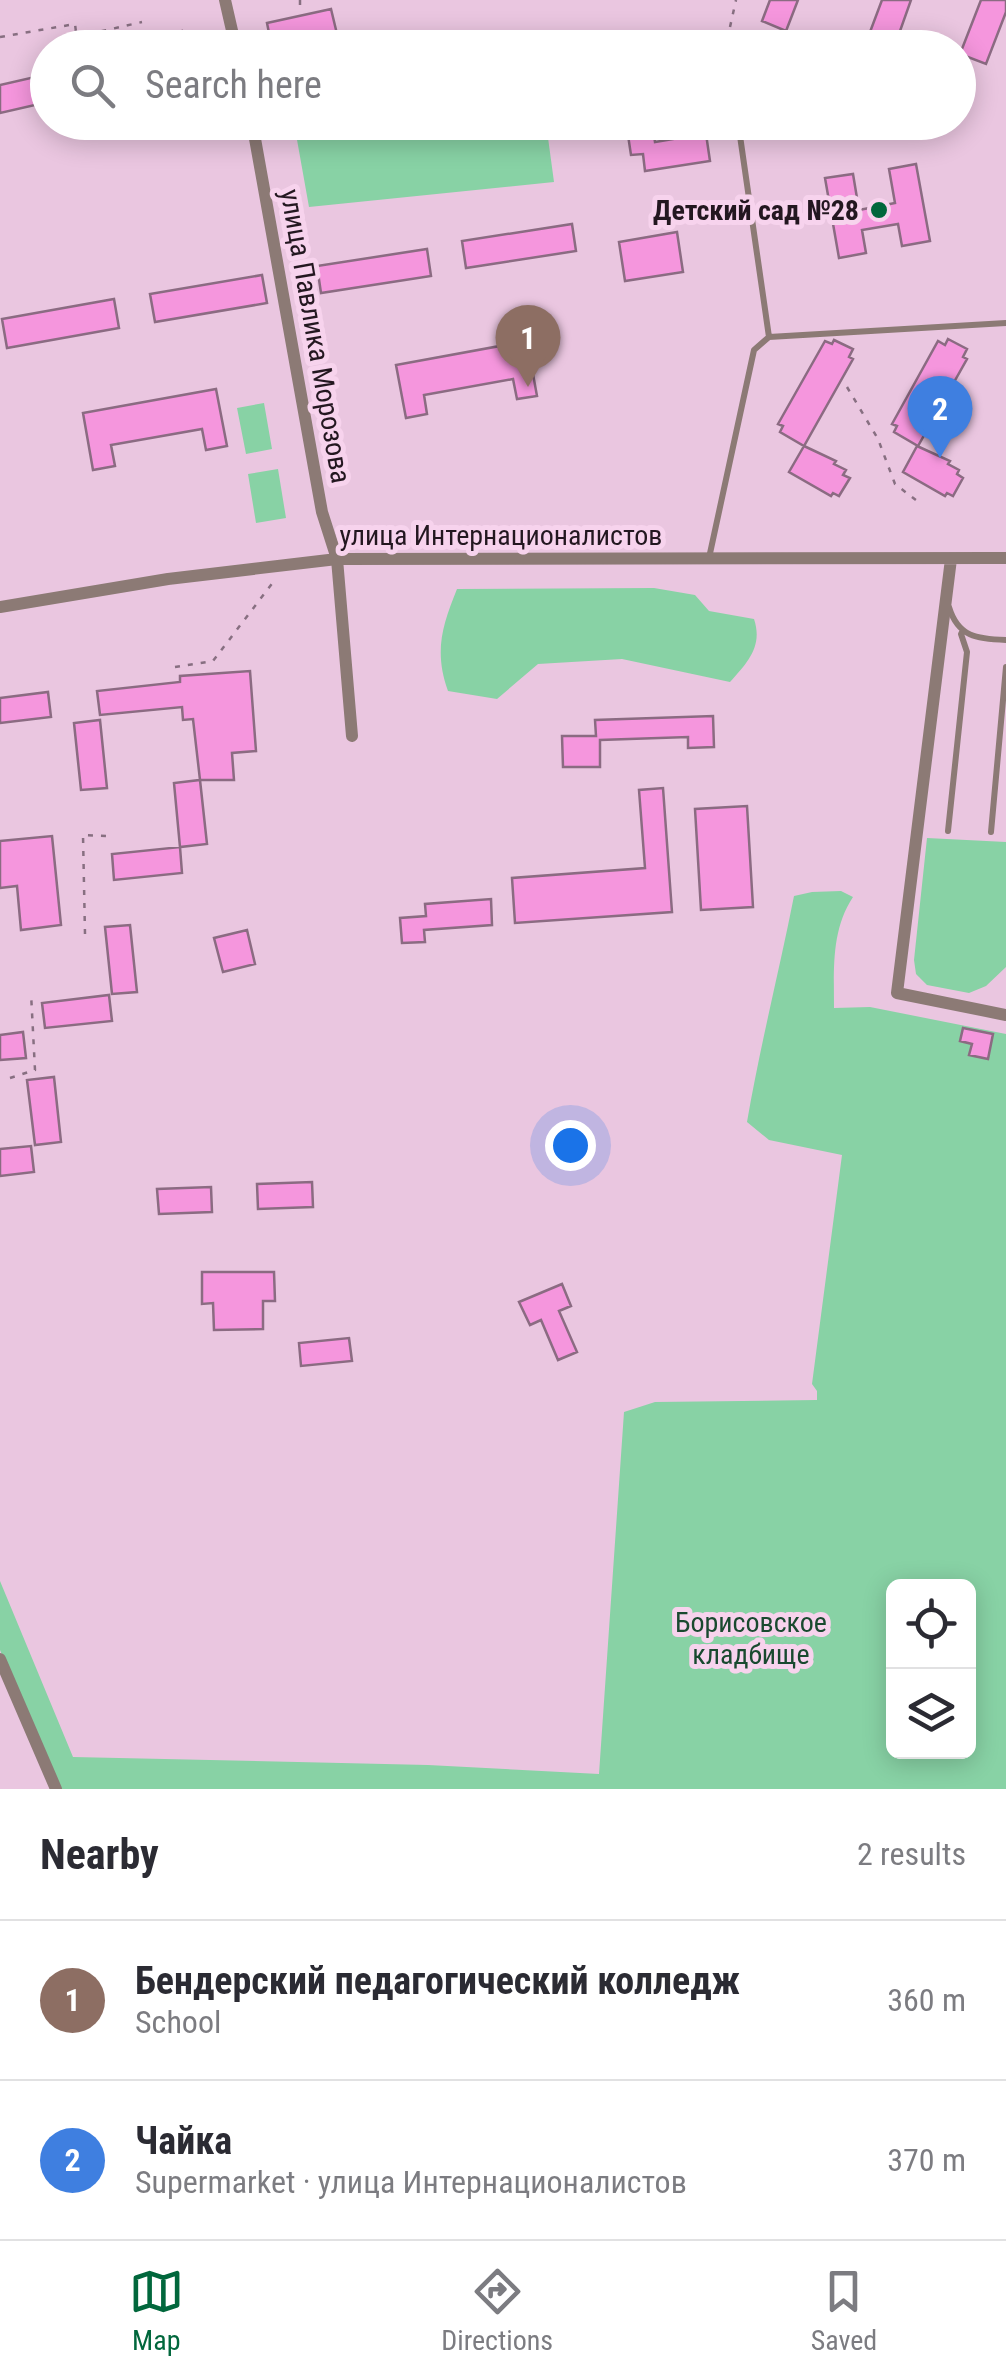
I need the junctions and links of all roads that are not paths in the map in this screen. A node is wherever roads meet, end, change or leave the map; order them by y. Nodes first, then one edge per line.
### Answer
1 (225, 0) edge
2 (232, 30) edge
3 (255, 140) edge
4 (741, 140) edge
5 (1006, 324) edge
6 (769, 337) junction
7 (951, 558) junction
8 (1006, 558) edge
9 (337, 559) junction
10 (709, 560) junction
11 (946, 598) junction
12 (0, 607) edge
13 (964, 630) junction
14 (1006, 640) edge
15 (1006, 667) edge
16 (352, 736) dead end
17 (948, 831) dead end
18 (992, 832) dead end
19 (1006, 1015) edge
20 (0, 1659) edge
21 (56, 1789) edge

1 - 2 street
3 - 9 street, улица Павлика Морозова
4 - 6 lane
5 - 6 lane
6 - 10 lane
7 - 8 street, улица Интернационалистов
7 - 10 street, улица Интернационалистов
7 - 11 street
9 - 10 street, улица Интернационалистов
9 - 12 street, улица Интернационалистов
9 - 16 street, улица Павлика Морозова
11 - 13 lane
11 - 19 street
13 - 14 lane
13 - 17 lane
15 - 18 lane
20 - 21 street

